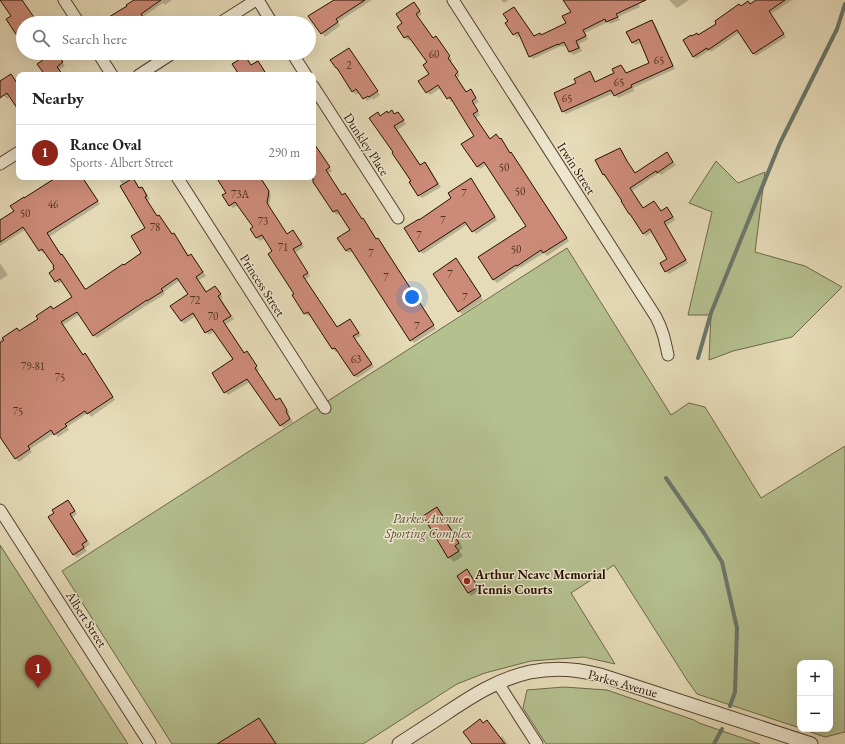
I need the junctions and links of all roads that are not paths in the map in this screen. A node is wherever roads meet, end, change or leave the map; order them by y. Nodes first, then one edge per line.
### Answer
1 (64, 0) edge
2 (257, 0) edge
3 (453, 0) edge
4 (74, 16) edge
5 (231, 16) edge
6 (267, 16) edge
7 (102, 60) edge
8 (162, 60) edge
9 (296, 60) edge
10 (110, 72) edge
11 (144, 72) edge
12 (304, 72) edge
13 (316, 91) edge
14 (16, 154) edge
15 (0, 164) edge
16 (179, 180) edge
17 (398, 218) dead end
18 (668, 355) dead end
19 (325, 408) dead end
20 (0, 510) edge
21 (498, 683) junction
22 (150, 744) edge
23 (399, 744) edge
24 (537, 744) edge
25 (811, 744) edge

1 - 4 street
2 - 5 street
2 - 6 street
3 - 18 street, Irwin Street
7 - 10 street
8 - 11 street
9 - 12 street
13 - 17 street, Dunkley Place
14 - 15 street
16 - 19 street, Princess Street
20 - 22 street, Albert Street
21 - 23 street, Parkes Avenue
21 - 24 street
21 - 25 street, Parkes Avenue

